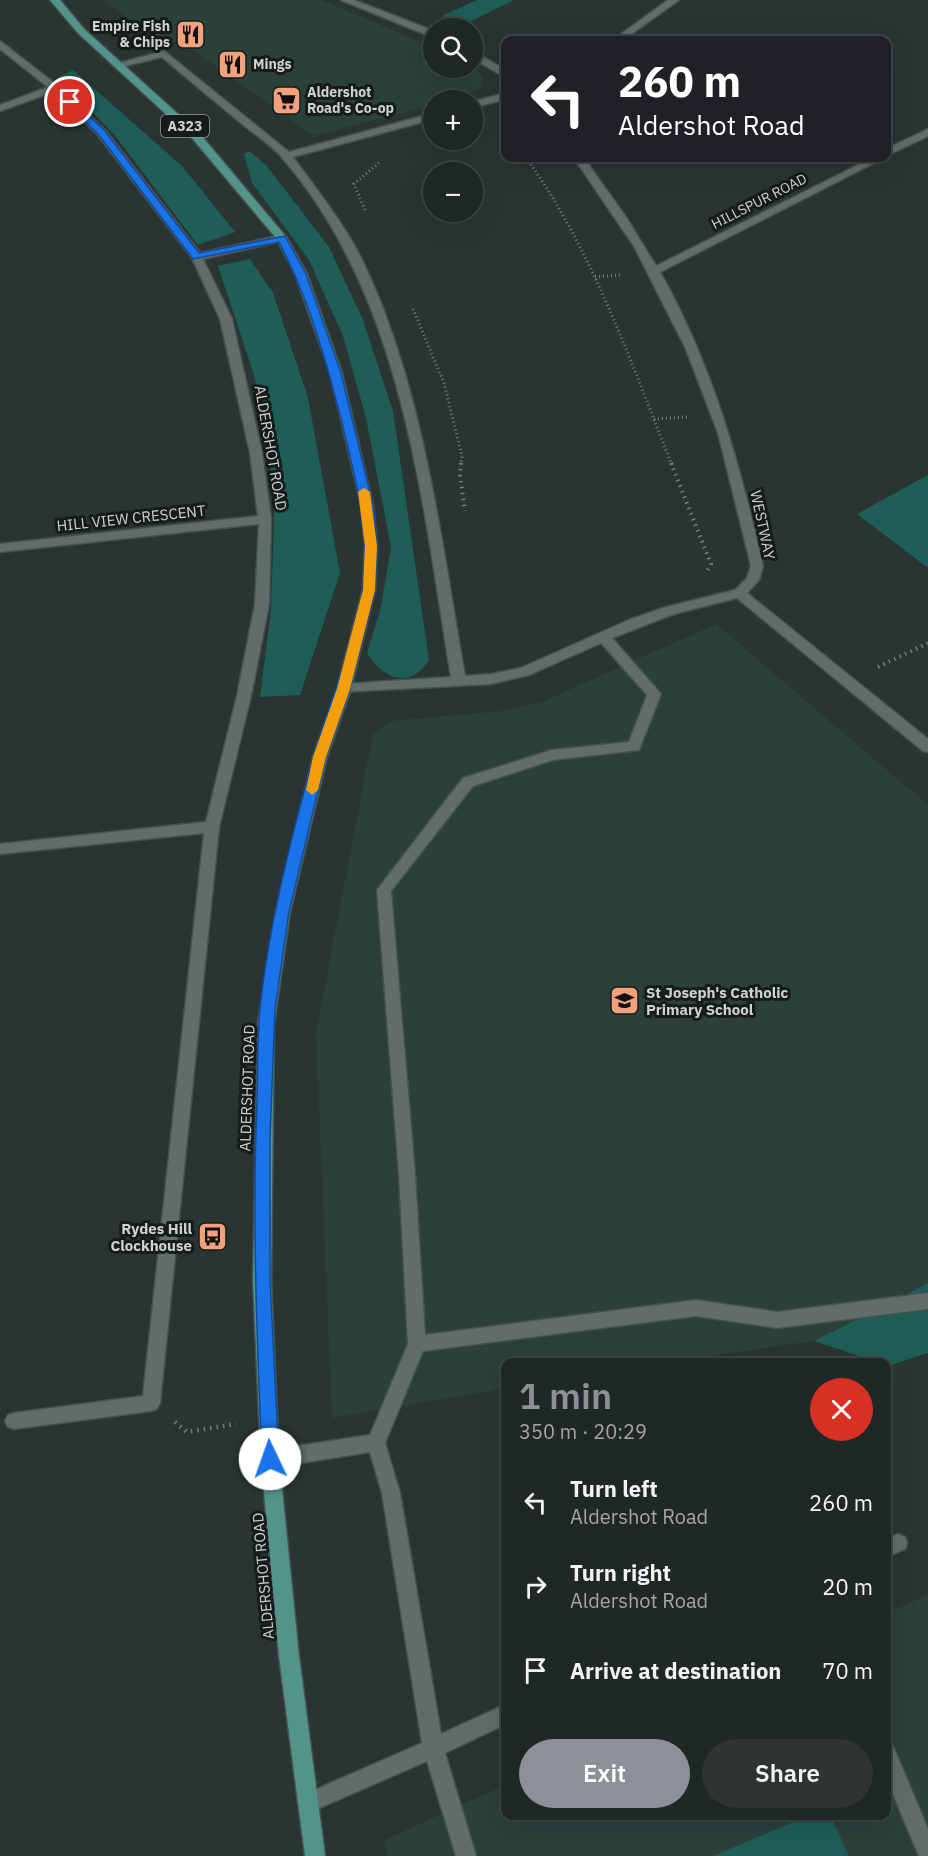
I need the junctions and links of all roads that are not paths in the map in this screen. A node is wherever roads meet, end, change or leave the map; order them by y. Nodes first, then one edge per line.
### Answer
1 (55, 0) edge
2 (346, 0) edge
3 (674, 0) edge
4 (423, 31) edge
5 (623, 36) edge
6 (0, 44) edge
7 (483, 61) edge
8 (117, 65) junction
9 (501, 72) edge
10 (55, 88) junction
11 (501, 97) edge
12 (483, 102) edge
13 (0, 108) edge
14 (423, 119) edge
15 (926, 135) edge
16 (891, 151) edge
17 (287, 156) junction
18 (582, 162) edge
19 (871, 162) edge
20 (282, 238) junction
21 (197, 256) junction
22 (654, 271) junction
23 (265, 519) junction
24 (0, 548) edge
25 (739, 593) junction
26 (602, 636) junction
27 (459, 682) junction
28 (344, 689) junction
29 (928, 747) edge
30 (212, 827) junction
31 (0, 849) edge
32 (928, 1301) edge
33 (417, 1344) junction
34 (14, 1420) dead end
35 (376, 1443) junction
36 (270, 1459) junction
37 (501, 1716) edge
38 (433, 1748) junction
39 (891, 1765) edge
40 (308, 1803) junction
41 (928, 1854) edge
42 (315, 1856) edge
43 (466, 1856) edge

1 - 8 main road, ALDERSHOT ROAD / A323
2 - 4 street
3 - 5 street
6 - 10 street, ALDERSHOT ROAD
7 - 9 street
8 - 17 street
8 - 20 main road, ALDERSHOT ROAD / A323
10 - 13 street
10 - 21 street, ALDERSHOT ROAD
11 - 12 street
14 - 17 street
15 - 16 street
17 - 27 street
18 - 22 street, WESTWAY
19 - 22 street, HILLSPUR ROAD
20 - 21 street
20 - 28 main road, ALDERSHOT ROAD / A323
21 - 23 street, ALDERSHOT ROAD
22 - 25 street, WESTWAY
23 - 24 street, HILL VIEW CRESCENT
23 - 30 street, ALDERSHOT ROAD
25 - 26 street
25 - 29 street
26 - 27 street
26 - 33 street
27 - 28 street
28 - 36 main road, ALDERSHOT ROAD / A323
30 - 31 street
30 - 34 street, ALDERSHOT ROAD
32 - 33 street
33 - 35 street
35 - 36 street
35 - 38 street
36 - 40 main road, ALDERSHOT ROAD / A323
37 - 38 street
38 - 40 street
38 - 43 street
39 - 41 street
40 - 42 main road, ALDERSHOT ROAD / A323

